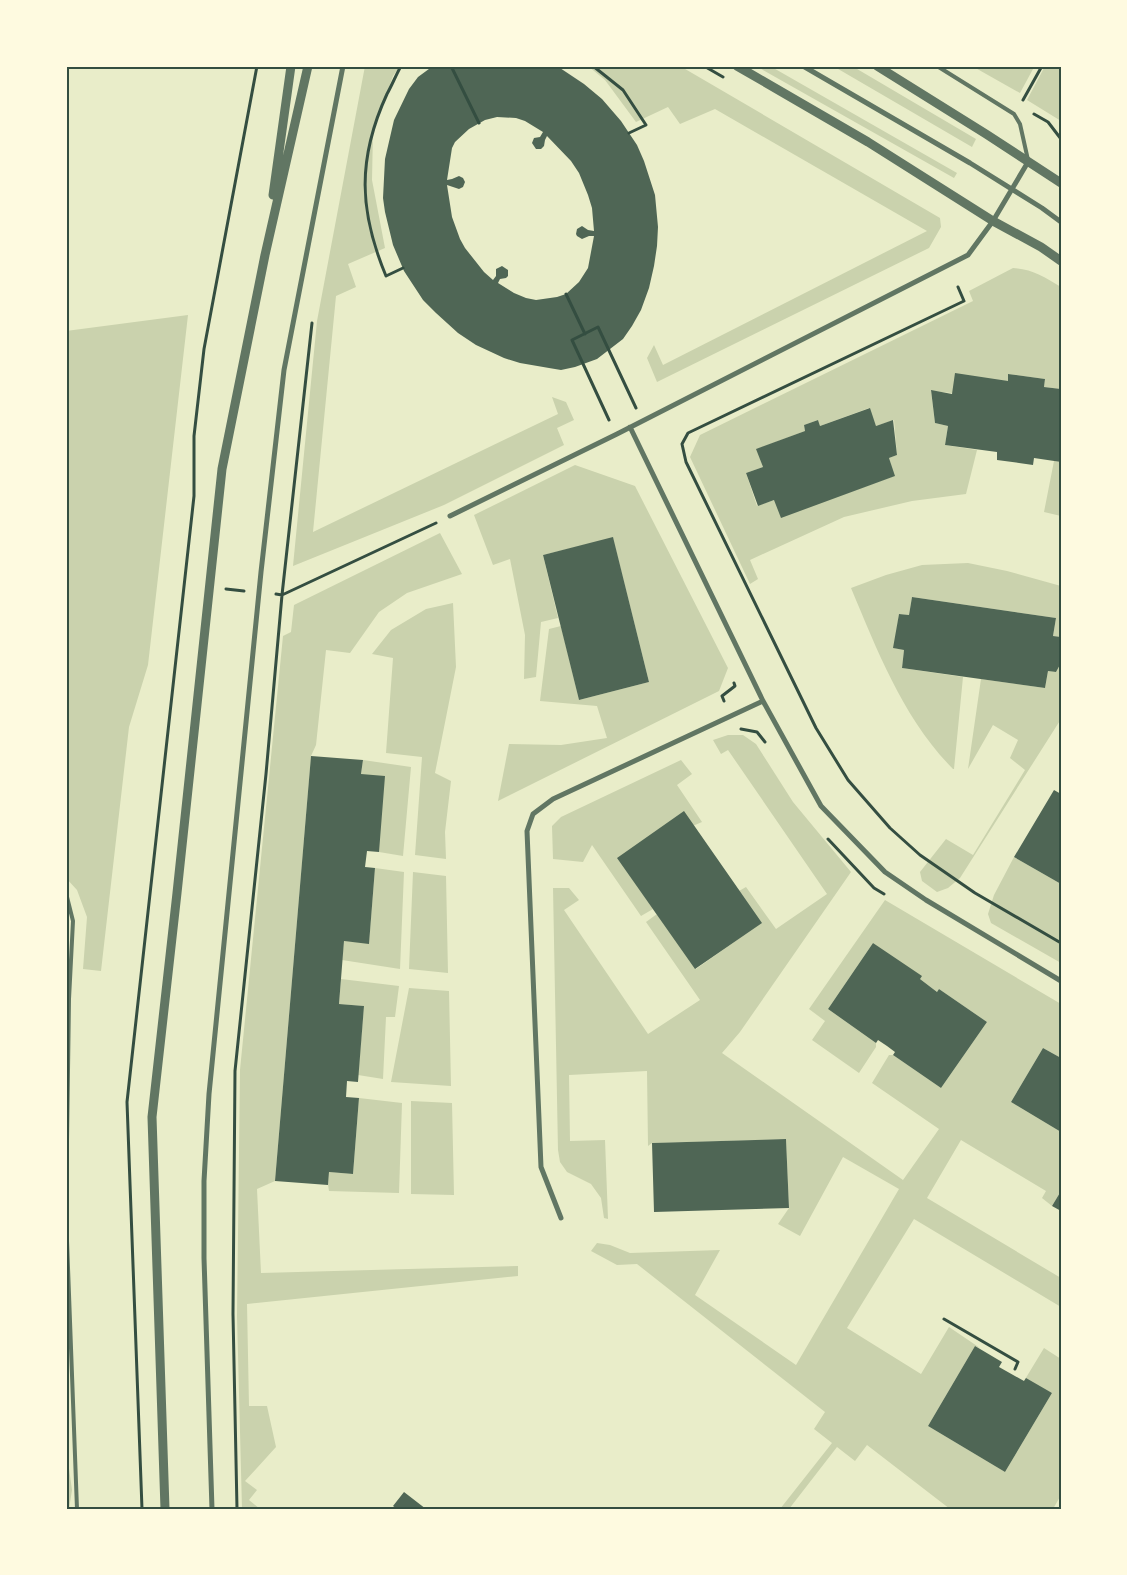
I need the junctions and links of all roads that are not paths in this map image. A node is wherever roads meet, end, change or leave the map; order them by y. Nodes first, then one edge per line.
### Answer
1 (291, 66) edge
2 (308, 66) edge
3 (343, 66) edge
4 (737, 66) edge
5 (803, 66) edge
6 (877, 66) edge
7 (937, 66) edge
8 (1028, 162) junction
9 (1061, 183) edge
10 (1012, 189) junction
11 (993, 221) junction
12 (1061, 222) edge
13 (265, 255) junction
14 (1061, 260) edge
15 (630, 427) junction
16 (450, 516) road end
17 (763, 701) junction
18 (66, 893) edge
19 (1061, 981) edge
20 (66, 1213) edge
21 (561, 1218) dead end
22 (77, 1509) edge
23 (165, 1509) edge
24 (212, 1509) edge

1 - 13 street
2 - 13 street
3 - 24 street
4 - 11 street
5 - 10 street
6 - 8 street
7 - 8 lane
8 - 9 street
8 - 10 street
10 - 11 street
10 - 12 street
11 - 14 street
11 - 15 street
13 - 23 street
15 - 16 street
15 - 17 street
17 - 19 street
17 - 21 street
18 - 20 lane
20 - 22 lane

